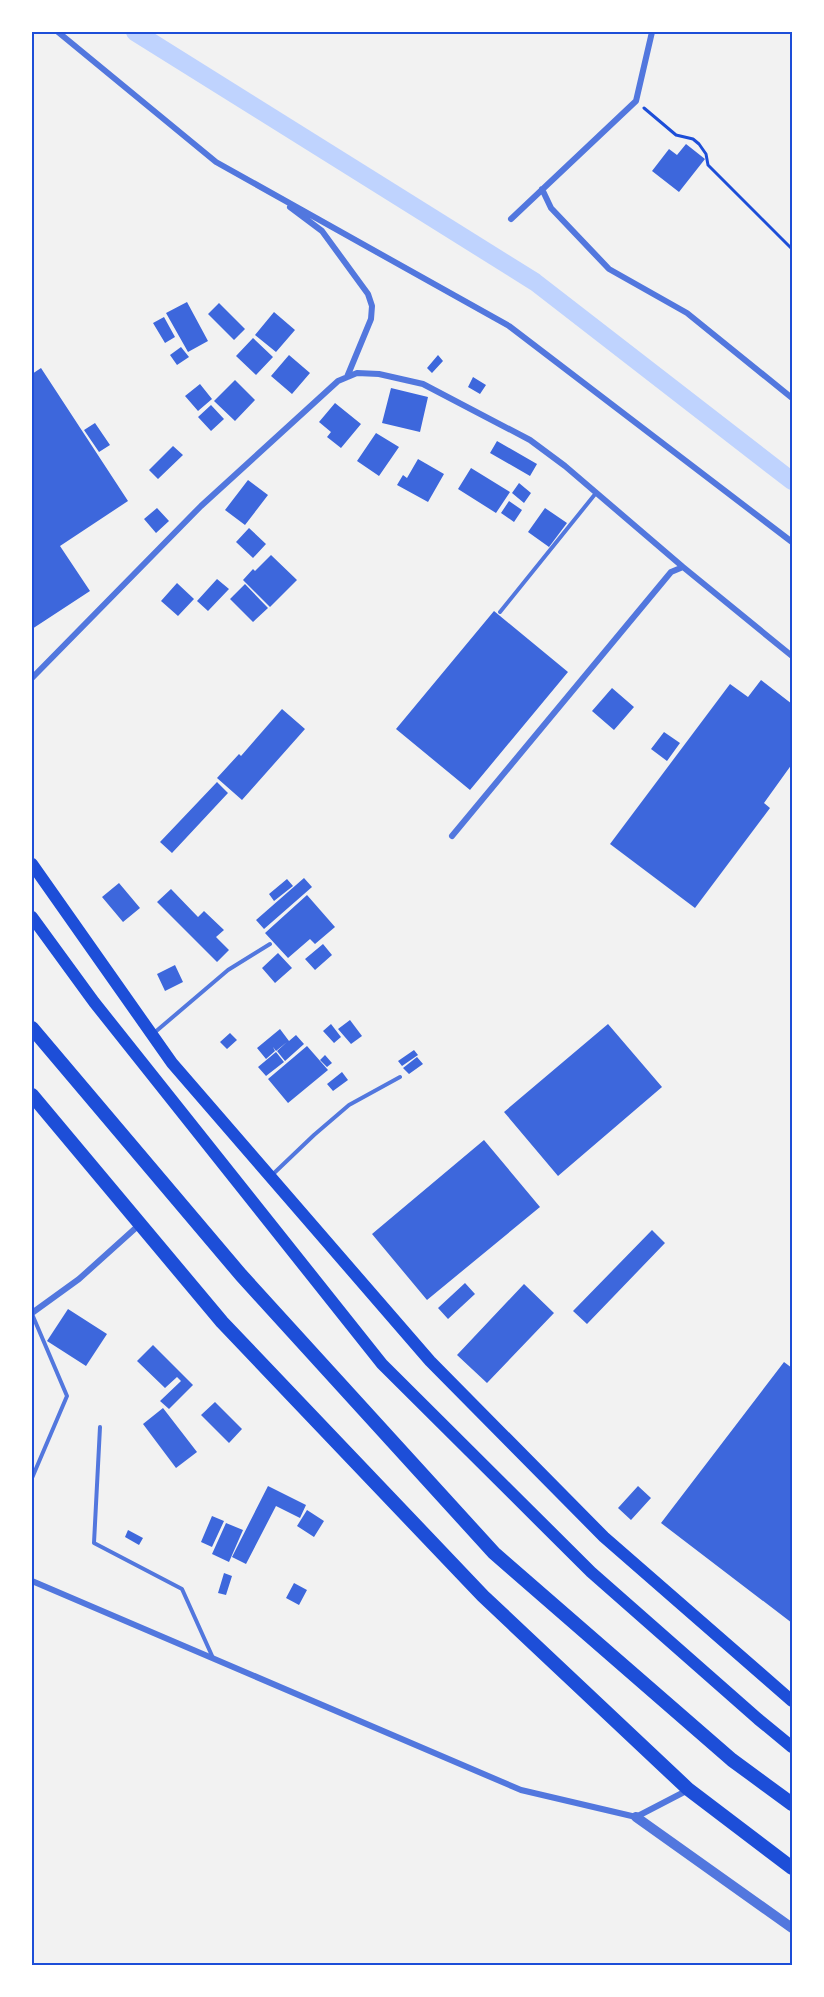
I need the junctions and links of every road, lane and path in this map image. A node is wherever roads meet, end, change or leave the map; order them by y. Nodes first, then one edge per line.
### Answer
1 (58, 32) edge
2 (652, 32) edge
3 (636, 101) junction
4 (542, 189) junction
5 (270, 192) junction
6 (511, 219) dead end
7 (792, 249) edge
8 (347, 377) junction
9 (792, 398) edge
10 (597, 493) junction
11 (792, 542) edge
12 (683, 567) junction
13 (500, 612) dead end
14 (792, 656) edge
15 (32, 678) edge
16 (452, 836) dead end
17 (32, 864) edge
18 (32, 917) edge
19 (270, 944) dead end
20 (32, 1028) edge
21 (152, 1034) junction
22 (400, 1077) dead end
23 (32, 1095) edge
24 (271, 1177) junction
25 (140, 1224) junction
26 (32, 1313) edge
27 (100, 1427) dead end
28 (32, 1478) edge
29 (32, 1581) edge
30 (213, 1658) junction
31 (792, 1701) edge
32 (792, 1747) edge
33 (688, 1790) junction
34 (792, 1804) edge
35 (636, 1817) junction
36 (792, 1868) edge
37 (792, 1928) edge

1 - 5 street
2 - 3 street
3 - 4 street
3 - 7 path
4 - 6 street
4 - 9 street
5 - 8 street
5 - 11 street
8 - 10 street
8 - 15 street
10 - 12 street
10 - 13 lane
12 - 14 street
12 - 16 street
17 - 21 main road
18 - 32 main road
19 - 21 lane
20 - 34 highway
21 - 24 main road
22 - 24 lane
23 - 25 highway
24 - 31 main road
25 - 26 street
25 - 33 highway
26 - 28 lane
27 - 30 lane
29 - 30 street
30 - 35 street
33 - 35 street
33 - 36 highway
35 - 37 street

